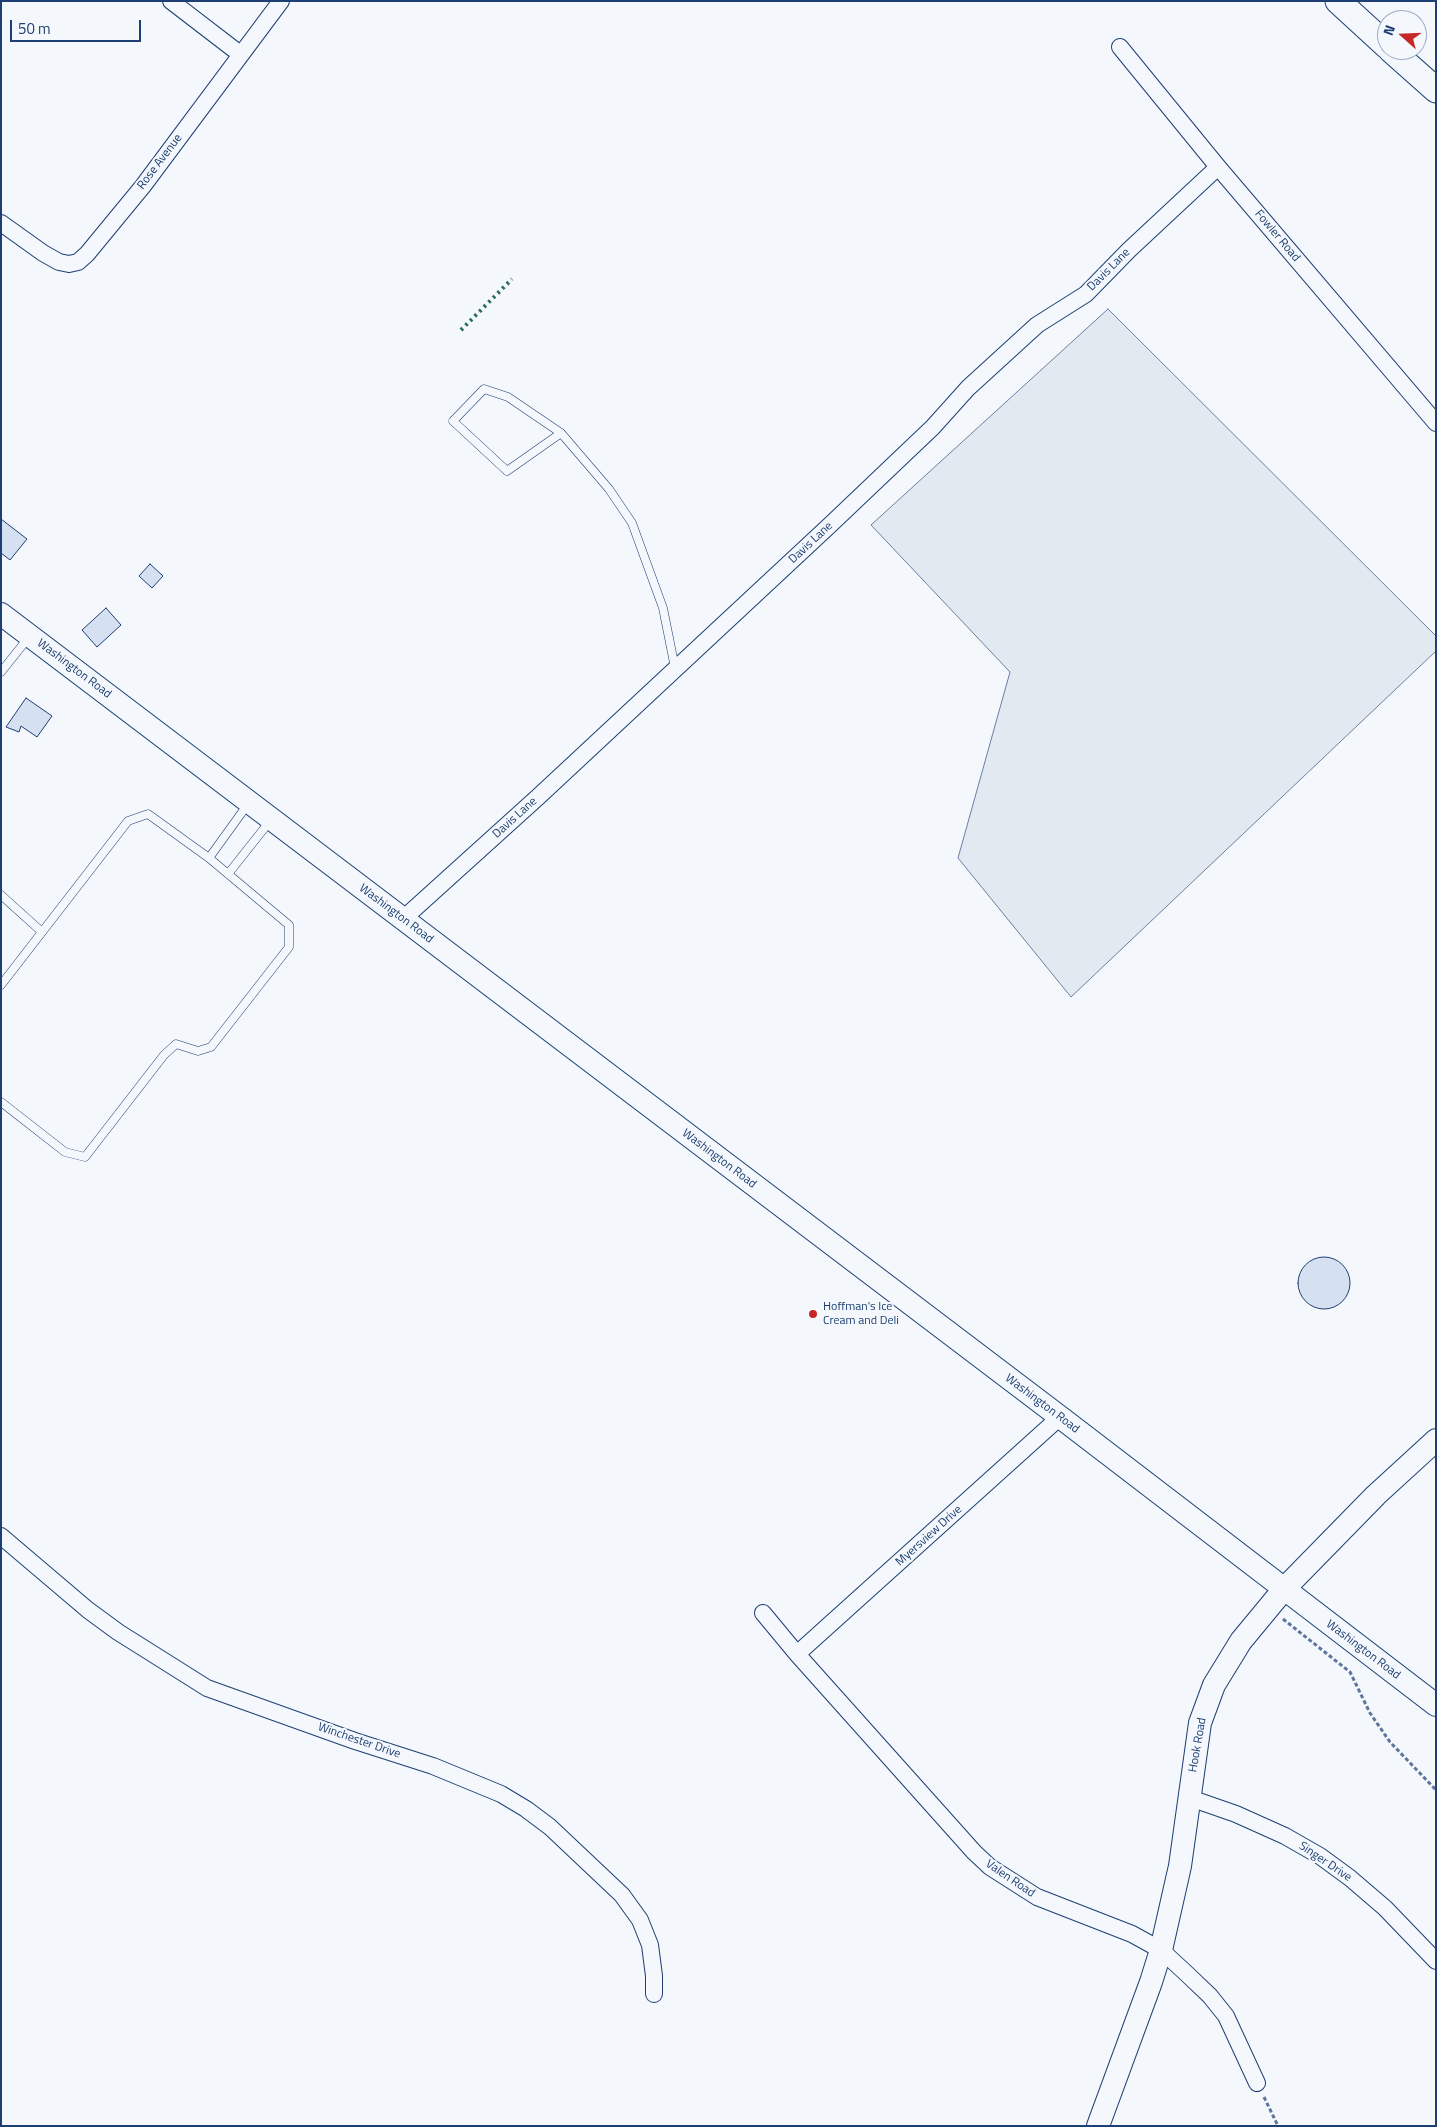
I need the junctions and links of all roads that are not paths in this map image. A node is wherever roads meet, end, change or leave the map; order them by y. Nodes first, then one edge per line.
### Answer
1 (171, 1) edge
2 (281, 1) edge
3 (1338, 1) edge
4 (1377, 37) edge
5 (1120, 47) dead end
6 (240, 54) junction
7 (1402, 60) edge
8 (1436, 90) edge
9 (1218, 167) junction
10 (1, 223) edge
11 (1436, 423) edge
12 (561, 433) junction
13 (1, 614) edge
14 (30, 636) junction
15 (675, 668) junction
16 (1, 672) edge
17 (250, 802) junction
18 (271, 819) junction
19 (208, 858) junction
20 (228, 874) junction
21 (1, 895) edge
22 (403, 919) junction
23 (42, 932) junction
24 (1, 984) edge
25 (1, 1102) edge
26 (1060, 1417) junction
27 (1436, 1440) edge
28 (1, 1536) edge
29 (1284, 1590) junction
30 (763, 1613) dead end
31 (797, 1654) junction
32 (1436, 1705) edge
33 (1190, 1798) junction
34 (1160, 1950) junction
35 (1436, 1961) edge
36 (654, 1994) dead end
37 (1257, 2083) road end
38 (1098, 2126) edge

1 - 6 street
2 - 6 street, Rose Avenue
3 - 4 main road
5 - 9 street, Fowler Road
6 - 10 street, Rose Avenue
7 - 8 main road
9 - 11 street, Fowler Road
9 - 15 street, Davis Lane
12 - 12 lane
12 - 15 lane
13 - 14 main road, Washington Road
14 - 16 lane
14 - 17 main road, Washington Road
15 - 22 street, Davis Lane
17 - 18 main road, Washington Road
17 - 19 lane
18 - 20 lane
18 - 22 main road, Washington Road
19 - 20 lane
19 - 23 lane
20 - 25 lane
21 - 23 lane
22 - 26 main road, Washington Road
23 - 24 lane
26 - 29 main road, Washington Road
26 - 31 street, Myersview Drive
27 - 29 main road, Hook Road
28 - 36 street, Winchester Drive
29 - 32 main road, Washington Road
29 - 33 main road, Hook Road
30 - 31 street, Valen Road
31 - 34 street, Valen Road
33 - 34 main road, Hook Road
33 - 35 street, Singer Drive
34 - 37 street, Valen Road
34 - 38 main road, Hook Road

